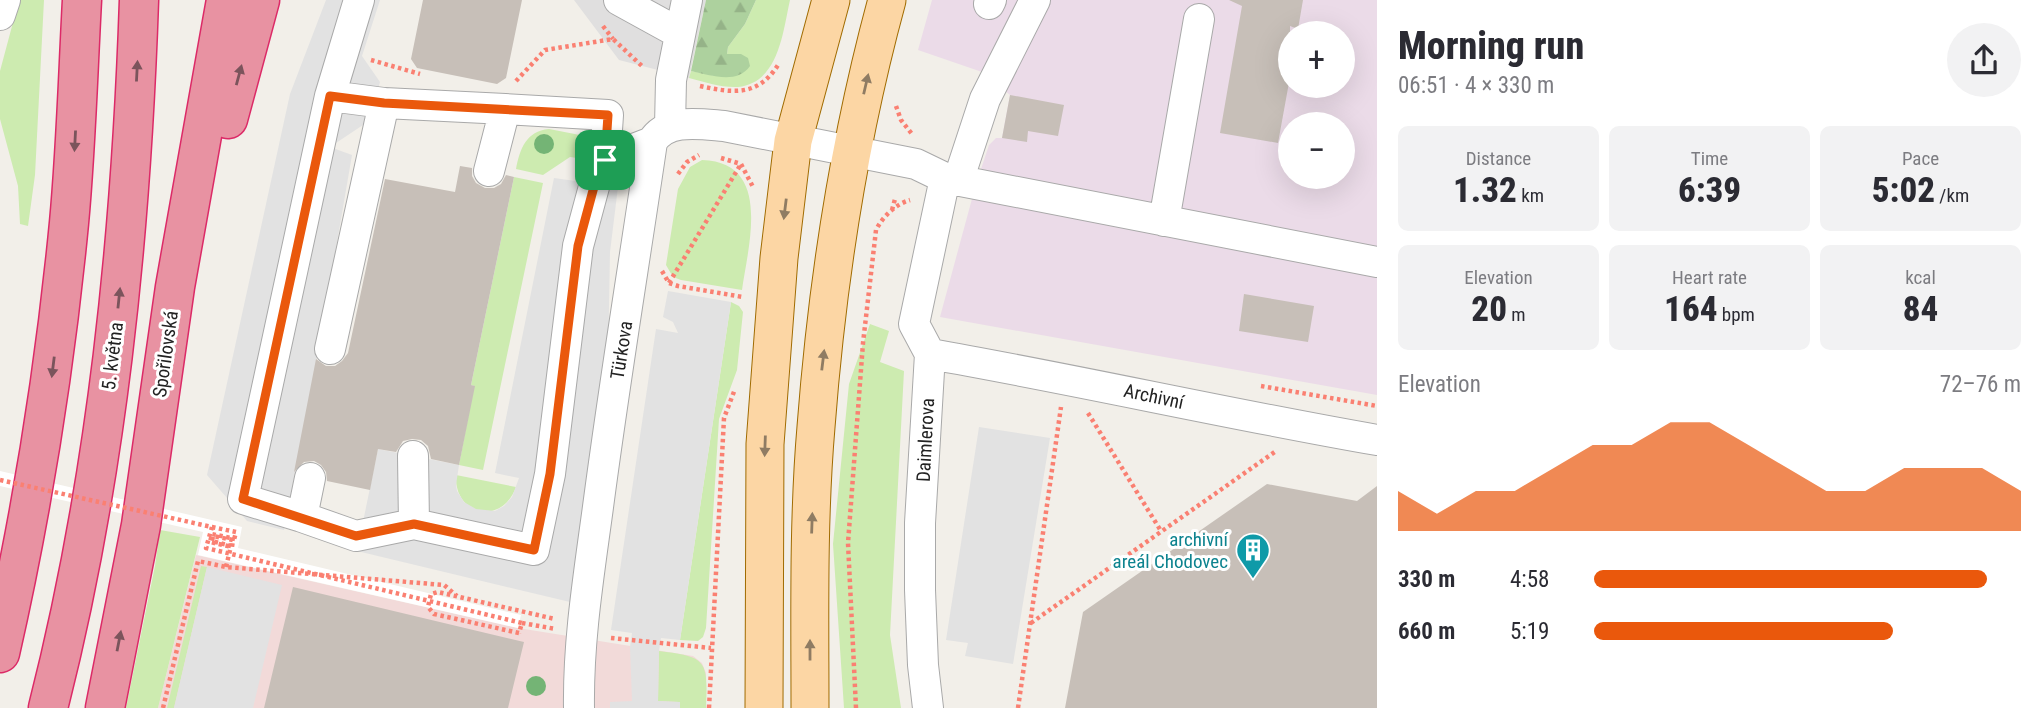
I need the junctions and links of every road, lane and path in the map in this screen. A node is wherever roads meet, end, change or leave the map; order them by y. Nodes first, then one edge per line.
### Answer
1 (5, 0) edge
2 (82, 0) edge
3 (139, 0) edge
4 (207, 0) edge
5 (226, 0) edge
6 (260, 0) edge
7 (359, 0) edge
8 (619, 0) edge
9 (687, 0) edge
10 (831, 0) edge
11 (887, 0) edge
12 (1035, 0) edge
13 (0, 15) edge
14 (1199, 19) dead end
15 (679, 33) junction
16 (343, 53) junction
17 (782, 57) dead end
18 (647, 71) dead end
19 (428, 76) dead end
20 (695, 85) dead end
21 (330, 96) junction
22 (507, 98) junction
23 (895, 99) dead end
24 (384, 103) junction
25 (661, 134) junction
26 (916, 137) dead end
27 (793, 141) junction
28 (850, 151) junction
29 (702, 154) dead end
30 (717, 156) dead end
31 (605, 160) junction
32 (489, 172) dead end
33 (675, 179) dead end
34 (951, 179) junction
35 (895, 198) dead end
36 (892, 211) junction
37 (1164, 220) junction
38 (1377, 262) edge
39 (660, 263) dead end
40 (669, 283) junction
41 (749, 298) dead end
42 (330, 349) dead end
43 (930, 354) junction
44 (1065, 378) junction
45 (1308, 428) junction
46 (1377, 440) edge
47 (413, 456) dead end
48 (310, 478) dead end
49 (0, 480) edge
50 (29, 505) junction
51 (302, 517) junction
52 (414, 524) junction
53 (141, 525) junction
54 (212, 527) junction
55 (1161, 531) junction
56 (85, 535) junction
57 (235, 539) junction
58 (231, 554) junction
59 (226, 567) junction
60 (0, 582) edge
61 (457, 596) junction
62 (522, 623) junction
63 (1030, 623) junction
64 (548, 628) dead end
65 (565, 629) dead end
66 (604, 637) dead end
67 (711, 648) dead end
68 (0, 653) edge
69 (48, 708) edge
70 (105, 708) edge
71 (163, 708) edge
72 (579, 708) edge
73 (764, 708) edge
74 (810, 708) edge
75 (856, 708) edge
76 (928, 708) edge
77 (1018, 708) edge

1 - 13 street
2 -> 50 highway
56 -> 3 highway, 5. května
4 - 56 highway
5 - 53 highway, Spořilovská
53 -> 6 highway
7 - 16 street
8 - 15 street
9 - 15 street, Türkova
10 - 27 main road
28 -> 11 main road
12 - 34 street
14 - 37 street
15 - 25 street, Türkova
16 - 19 path
16 - 21 street
17 - 20 path
18 - 22 path
21 - 24 street
21 - 51 street
22 - 24 street
22 - 31 street
22 - 32 street
23 - 26 path
24 - 42 street
25 - 27 street
25 - 31 street
25 - 72 street, Türkova
27 - 28 street
27 -> 73 main road
28 - 34 street
74 -> 28 main road
29 - 33 path
30 - 40 path
31 - 52 street
34 - 36 path
34 - 37 street
34 - 43 street
35 - 36 path
36 - 75 path
37 - 38 street
39 - 40 path
40 - 41 path
43 - 44 street, Archivní
43 - 76 street, Daimlerova
44 - 45 street, Archivní
44 - 55 path
44 - 63 path
45 - 46 street, Archivní
45 - 55 path
47 - 52 street
48 - 51 street
49 - 54 path, bridge
50 - 60 highway
50 - 68 highway
51 - 52 street
70 -> 53 highway, Spořilovská
54 - 57 path
54 - 58 path, bridge
55 - 63 path
56 - 69 highway, 5. května
57 - 58 path
57 - 59 path
58 - 62 path, bridge
59 - 61 path
59 - 71 path
61 - 62 path, bridge
61 - 65 path
62 - 64 path
63 - 77 path
66 - 67 path

